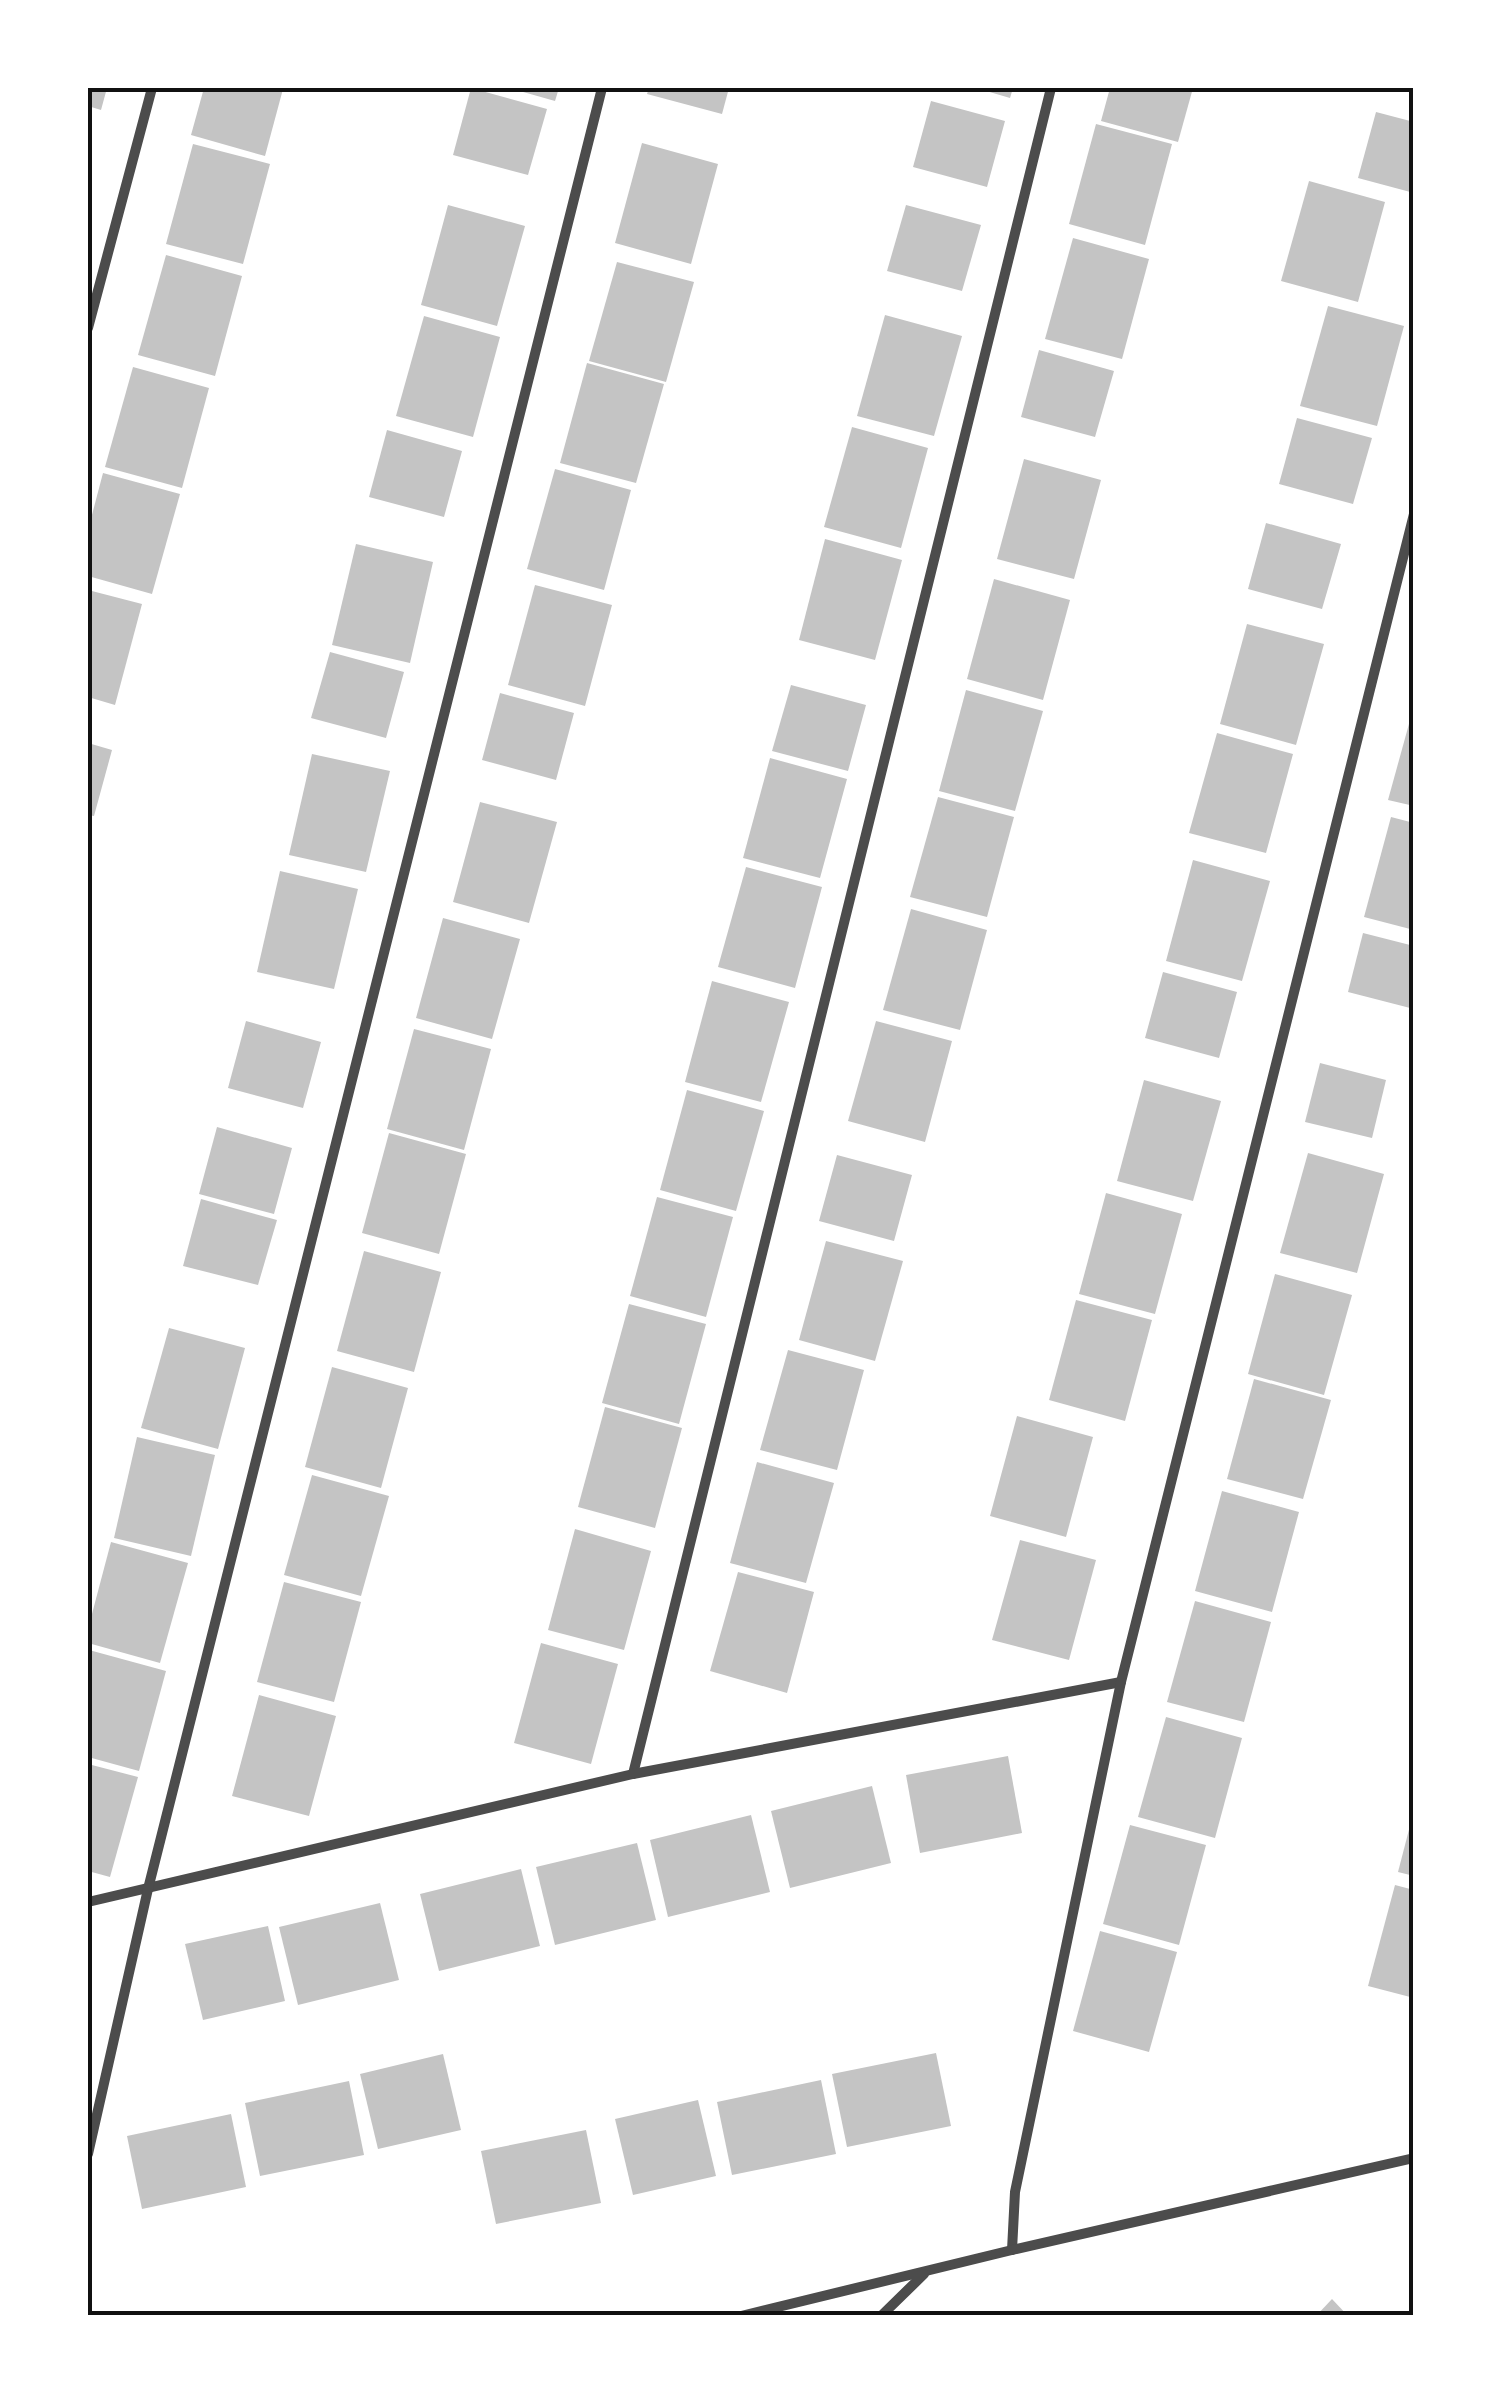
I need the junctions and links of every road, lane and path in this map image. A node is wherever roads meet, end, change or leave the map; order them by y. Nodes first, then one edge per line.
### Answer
1 (152, 88) edge
2 (602, 88) edge
3 (1051, 88) edge
4 (88, 328) edge
5 (1414, 514) edge
6 (1121, 1682) junction
7 (633, 1774) junction
8 (148, 1889) junction
9 (88, 1902) edge
10 (88, 2154) edge
11 (1414, 2158) edge
12 (1012, 2250) junction
13 (927, 2271) junction
14 (741, 2316) edge
15 (882, 2316) edge

1 - 4 street
2 - 8 street
3 - 7 street
5 - 6 street
6 - 7 street
6 - 12 street
7 - 8 street
8 - 9 street
8 - 10 street
11 - 12 street
12 - 13 street
13 - 14 street
13 - 15 street

